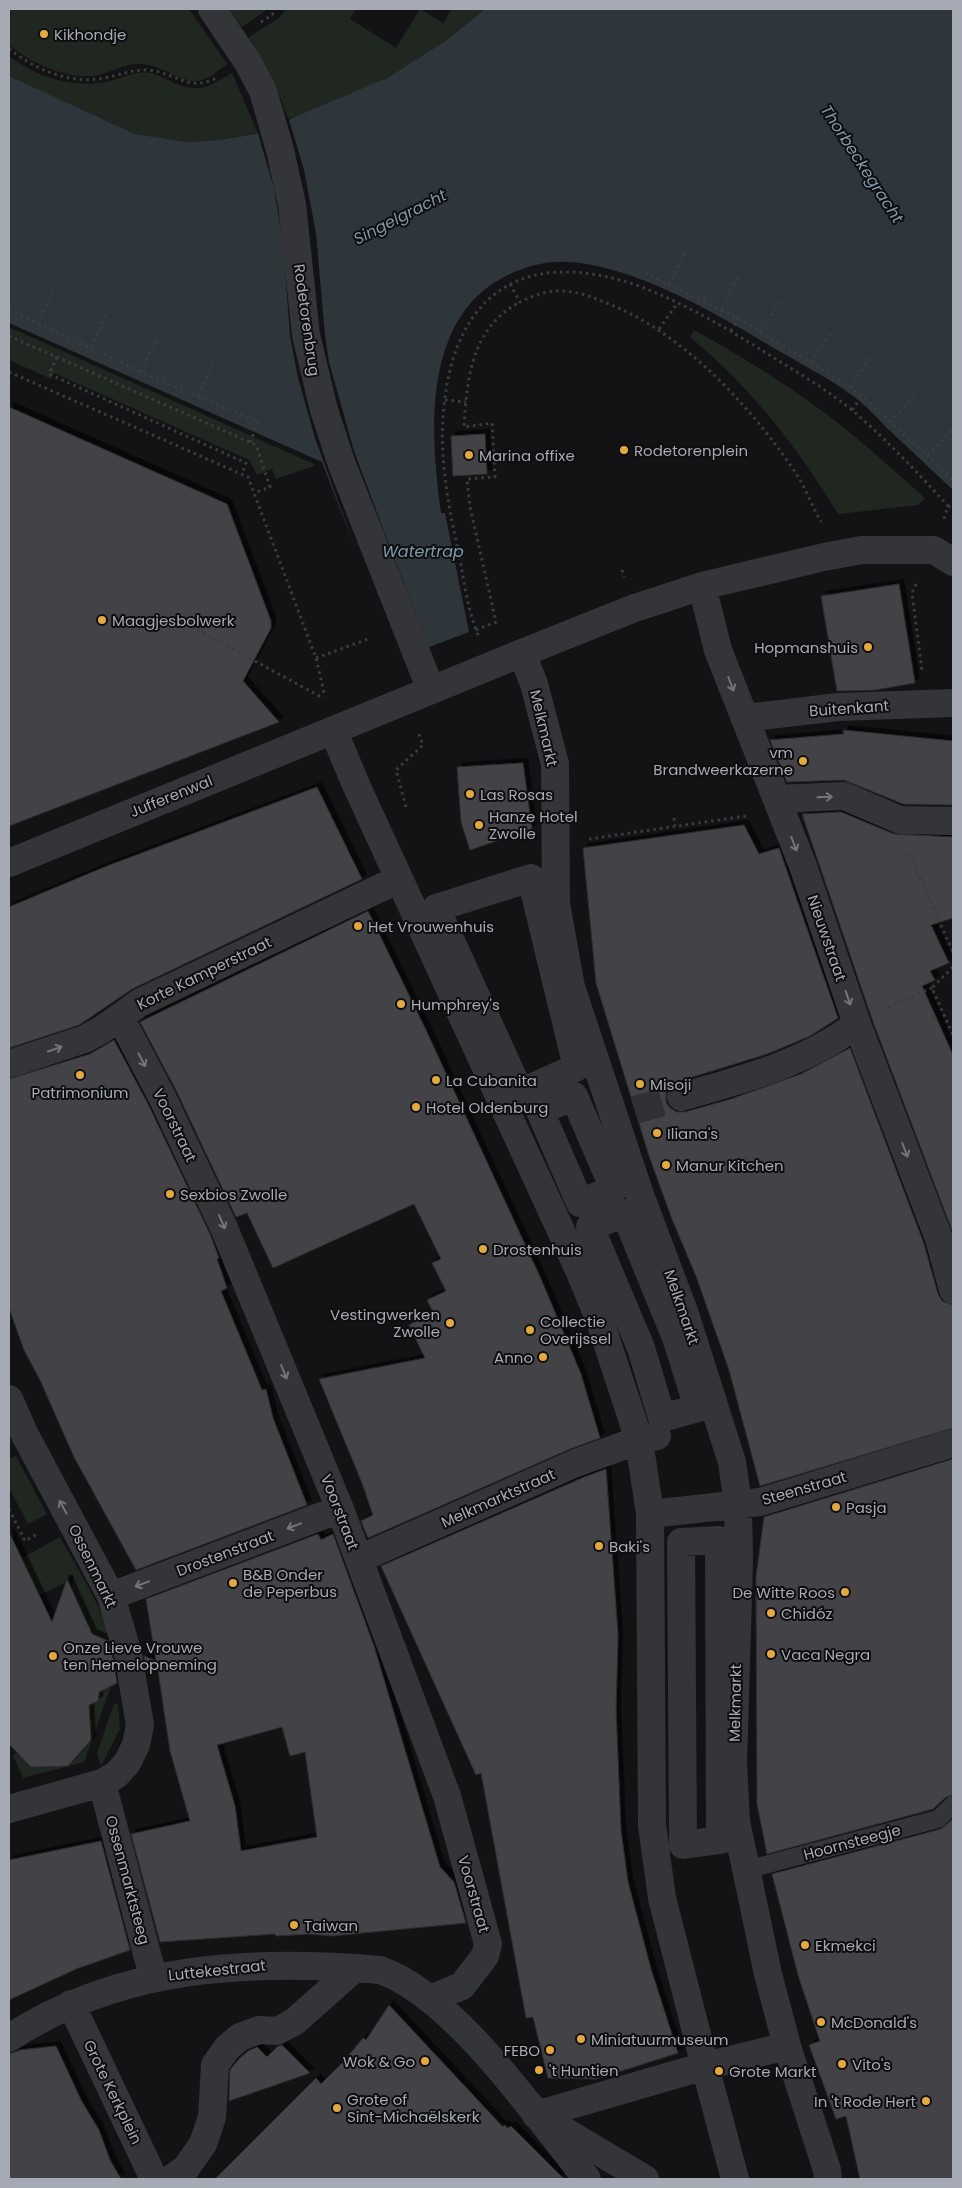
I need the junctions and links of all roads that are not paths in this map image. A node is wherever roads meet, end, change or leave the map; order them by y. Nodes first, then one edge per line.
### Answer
1 (212, 9) edge
2 (943, 556) edge
3 (702, 586) junction
4 (522, 652) junction
5 (432, 690) junction
6 (953, 703) edge
7 (745, 718) junction
8 (333, 730) junction
9 (779, 805) junction
10 (953, 821) edge
11 (9, 863) edge
12 (531, 878) joint
13 (399, 879) junction
14 (120, 1017) junction
15 (857, 1024) junction
16 (9, 1064) edge
17 (681, 1097) tunnel mouth
18 (624, 1213) joint
19 (953, 1290) edge
20 (9, 1400) edge
21 (719, 1421) junction
22 (639, 1440) junction
23 (953, 1443) edge
24 (738, 1504) junction
25 (650, 1514) junction
26 (344, 1521) junction
27 (719, 1540) joint
28 (358, 1559) junction
29 (111, 1596) junction
30 (102, 1783) junction
31 (953, 1805) edge
32 (9, 1809) edge
33 (746, 1870) junction
34 (355, 1968) junction
35 (153, 1977) junction
36 (430, 1999) junction
37 (71, 2004) junction
38 (9, 2038) edge
39 (787, 2046) junction
40 (705, 2066) junction
41 (536, 2115) junction
42 (154, 2179) edge
43 (171, 2179) edge
44 (588, 2179) edge
45 (645, 2179) edge
46 (735, 2179) edge
47 (828, 2179) edge

1 - 5 street, Rodetorenbrug
2 - 3 street
3 - 4 street
3 -> 7 street, Nieuwstraat
4 - 5 street
4 - 21 street, Melkmarkt
5 - 8 street
6 - 7 street, Buitenkant
7 - 9 street, Nieuwstraat
8 - 11 street, Jufferenwal
8 - 13 street
9 -> 10 street
9 -> 15 street, Nieuwstraat
12 - 12 street
13 - 14 street, Korte Kamperstraat
13 - 22 street
16 -> 14 street, Korte Kamperstraat
14 -> 26 street, Voorstraat
15 - 17 street
15 -> 19 street, Nieuwstraat
18 - 18 street
29 -> 20 street, Ossenmarkt
21 - 22 street, Melkmarktstraat
21 - 24 street, Melkmarkt
22 - 25 street
22 - 28 street, Melkmarktstraat
23 - 24 street, Steenstraat
24 - 25 street, Steenstraat
24 - 33 street, Melkmarkt
25 - 40 street
26 - 28 street, Voorstraat
26 -> 29 street, Drostenstraat
27 - 27 street
28 - 36 street, Voorstraat
29 - 30 street, Ossenmarkt
30 - 32 street, Ossenmarkt
30 - 35 street, Ossenmarktsteeg
31 - 33 lane, Hoornsteegje
33 - 39 street, Melkmarkt
34 - 35 street, Luttekestraat
34 - 36 street, Luttekestraat
34 - 43 street
35 - 37 street, Luttekestraat
36 - 41 street
37 - 38 street, Luttekestraat
37 - 42 street, Grote Kerkplein
39 - 40 street
39 - 47 street
40 - 41 street
40 - 46 street
41 - 44 street
41 - 45 street

